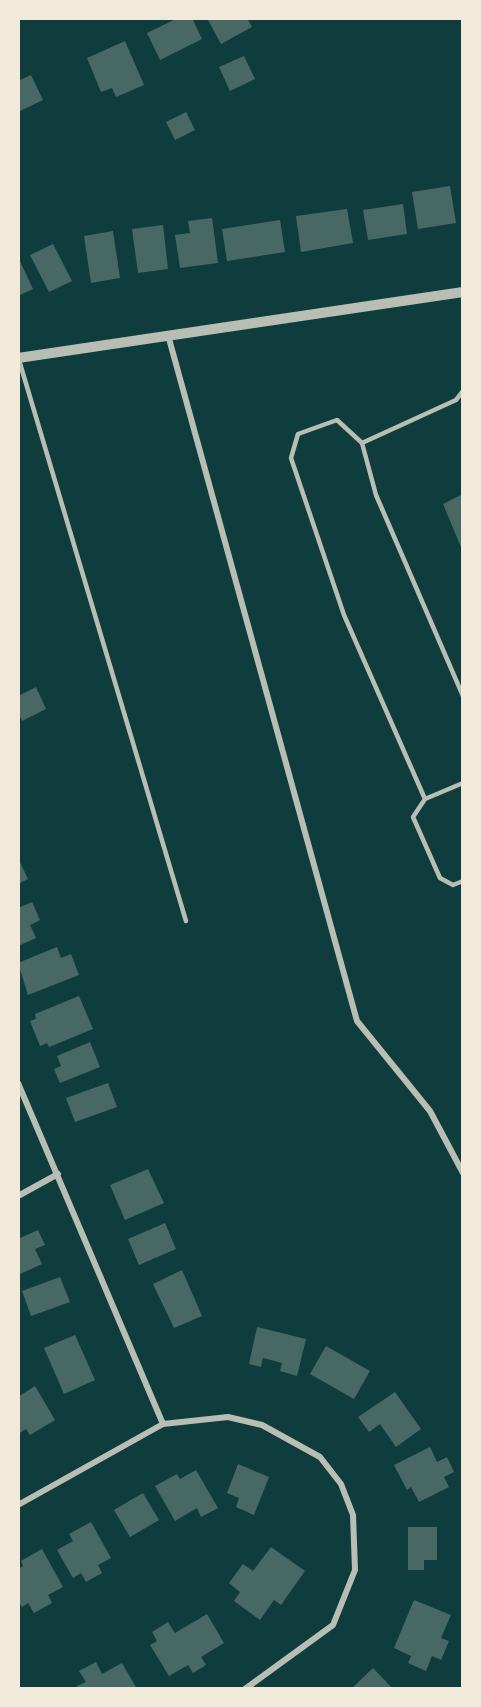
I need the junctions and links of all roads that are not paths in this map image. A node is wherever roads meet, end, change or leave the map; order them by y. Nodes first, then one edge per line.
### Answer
1 (463, 292) edge
2 (168, 335) junction
3 (18, 358) edge
4 (463, 391) edge
5 (362, 443) junction
6 (463, 696) edge
7 (463, 783) edge
8 (425, 799) junction
9 (463, 881) edge
10 (186, 921) dead end
11 (18, 1083) edge
12 (463, 1173) edge
13 (58, 1174) junction
14 (18, 1196) edge
15 (163, 1424) junction
16 (18, 1505) edge
17 (245, 1689) edge

1 - 2 street
2 - 3 street
2 - 12 street
3 - 10 lane
4 - 5 lane
5 - 6 lane
5 - 8 lane
7 - 8 lane
8 - 9 lane
11 - 13 street
13 - 14 street
13 - 15 street
15 - 16 street
15 - 17 street

